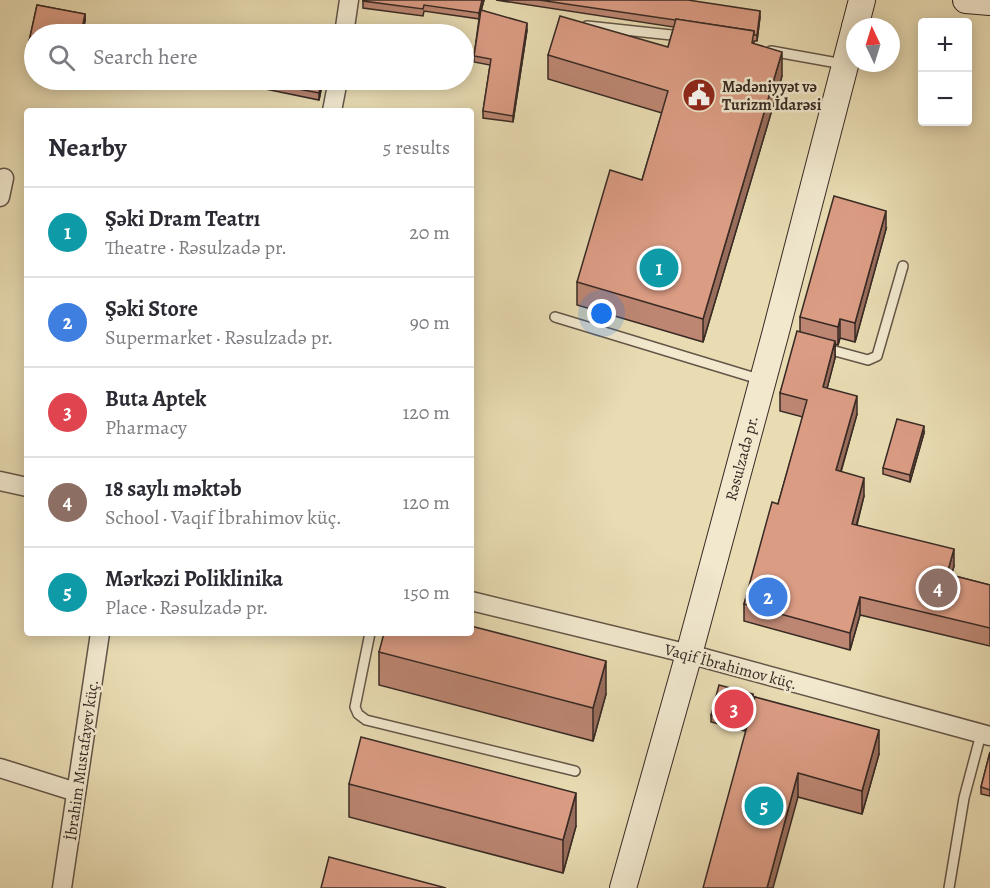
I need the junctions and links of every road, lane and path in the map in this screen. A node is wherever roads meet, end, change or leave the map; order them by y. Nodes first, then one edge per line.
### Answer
1 (349, 0) edge
2 (862, 0) edge
3 (966, 0) edge
4 (990, 2) edge
5 (857, 18) edge
6 (345, 24) edge
7 (576, 24) edge
8 (690, 37) edge
9 (766, 50) edge
10 (846, 65) joint
11 (336, 90) edge
12 (333, 108) edge
13 (4, 178) dead end
14 (0, 197) edge
15 (903, 266) dead end
16 (555, 317) dead end
17 (816, 346) edge
18 (762, 380) junction
19 (0, 481) edge
20 (24, 486) edge
21 (474, 602) edge
22 (100, 636) edge
23 (369, 636) edge
24 (689, 654) junction
25 (986, 735) edge
26 (0, 768) edge
27 (574, 771) dead end
28 (76, 792) junction
29 (62, 888) edge
30 (623, 888) edge
31 (949, 888) edge

1 - 6 street
2 - 5 main road, Rəsulzadə pr.
3 - 4 main road
7 - 8 lane
9 - 10 lane
10 - 18 main road, Rəsulzadə pr.
11 - 12 street
13 - 14 street
15 - 17 lane
16 - 18 lane
18 - 24 main road, Rəsulzadə pr.
19 - 20 street
21 - 24 street, Vaqif İbrahimov küç.
22 - 28 street, İbrahim Mustafayev küç.
23 - 27 lane
24 - 25 street, Vaqif İbrahimov küç.
24 - 30 main road, Rəsulzadə pr.
25 - 31 lane
26 - 28 street
28 - 29 street, İbrahim Mustafayev küç.

